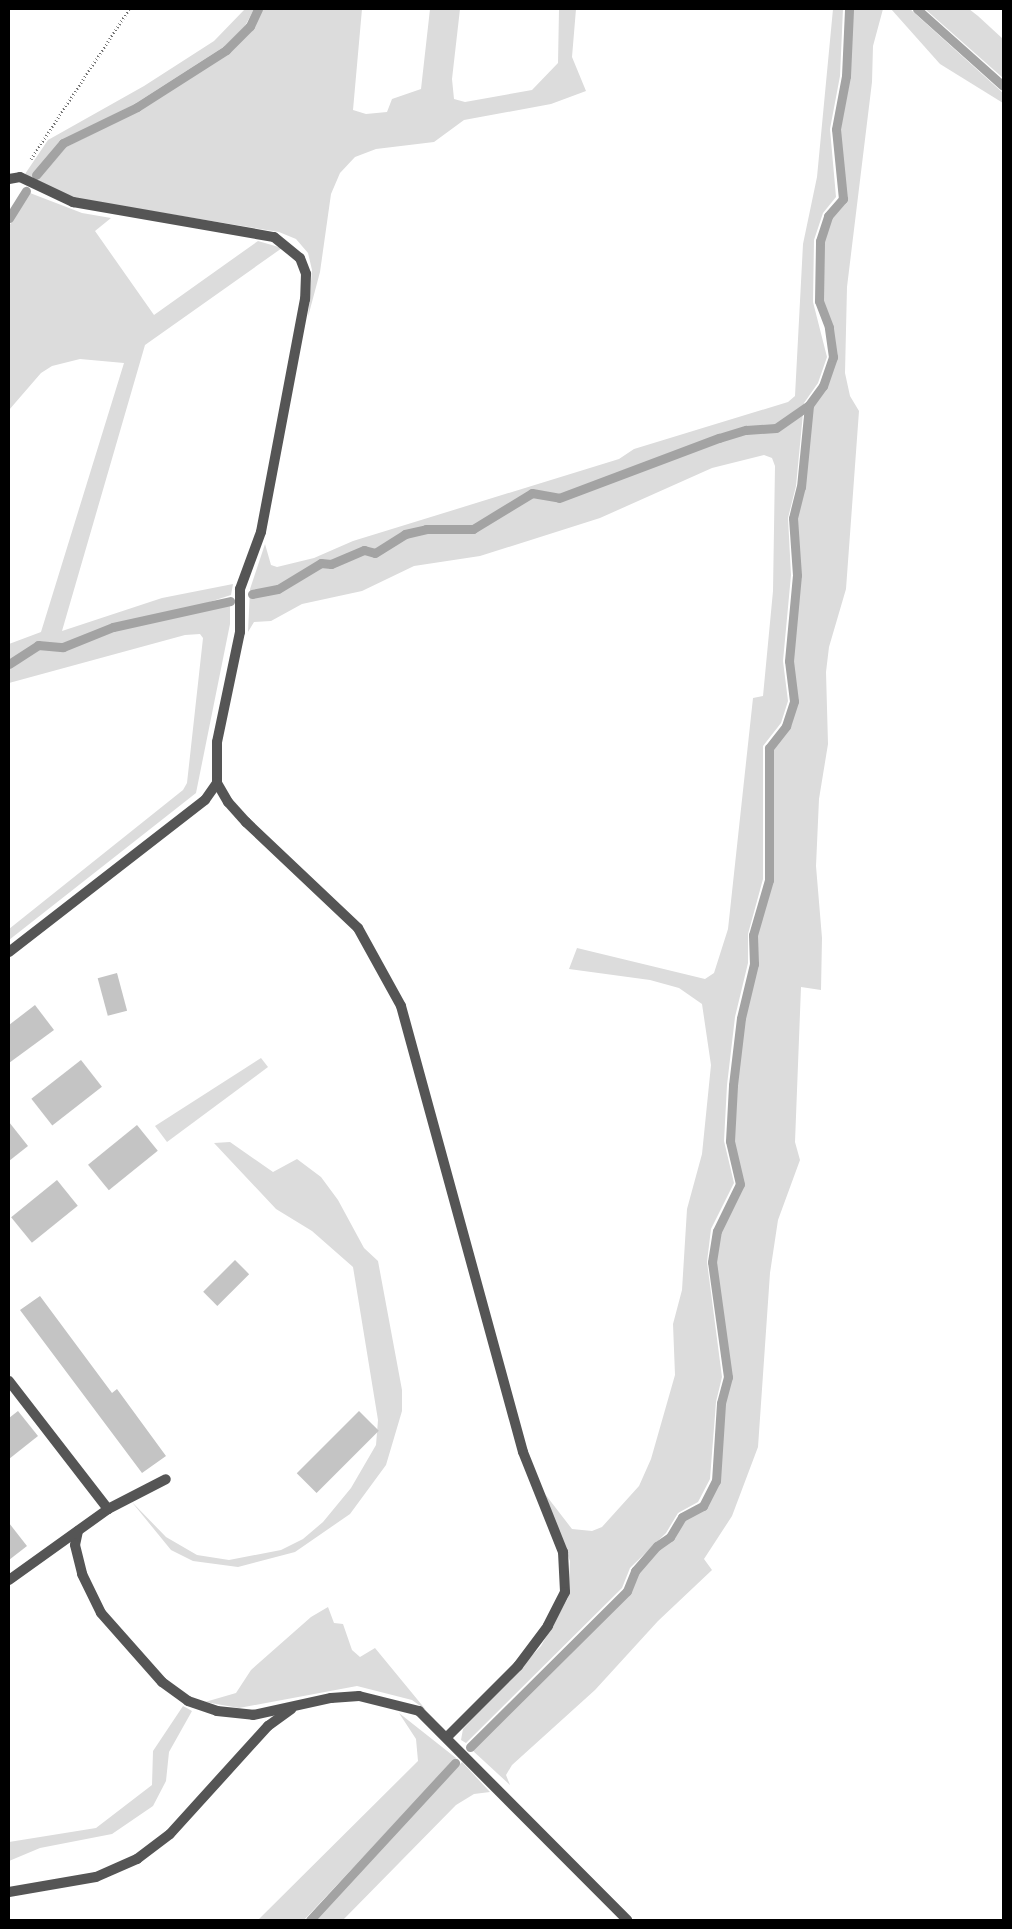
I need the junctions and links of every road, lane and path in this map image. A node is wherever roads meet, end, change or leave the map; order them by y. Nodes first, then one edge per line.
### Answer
1 (130, 9) edge
2 (20, 177) junction
3 (9, 179) edge
4 (217, 783) junction
5 (9, 952) edge
6 (9, 1381) edge
7 (166, 1478) dead end
8 (108, 1509) junction
9 (78, 1531) junction
10 (9, 1580) edge
11 (295, 1706) junction
12 (447, 1737) junction
13 (9, 1892) edge
14 (627, 1920) edge

1 - 2 path
2 - 3 street
2 - 4 street
4 - 5 street
4 - 12 street
6 - 8 street
7 - 8 street
8 - 9 street
9 - 10 street
9 - 11 street
11 - 12 street
11 - 13 street
12 - 14 street

